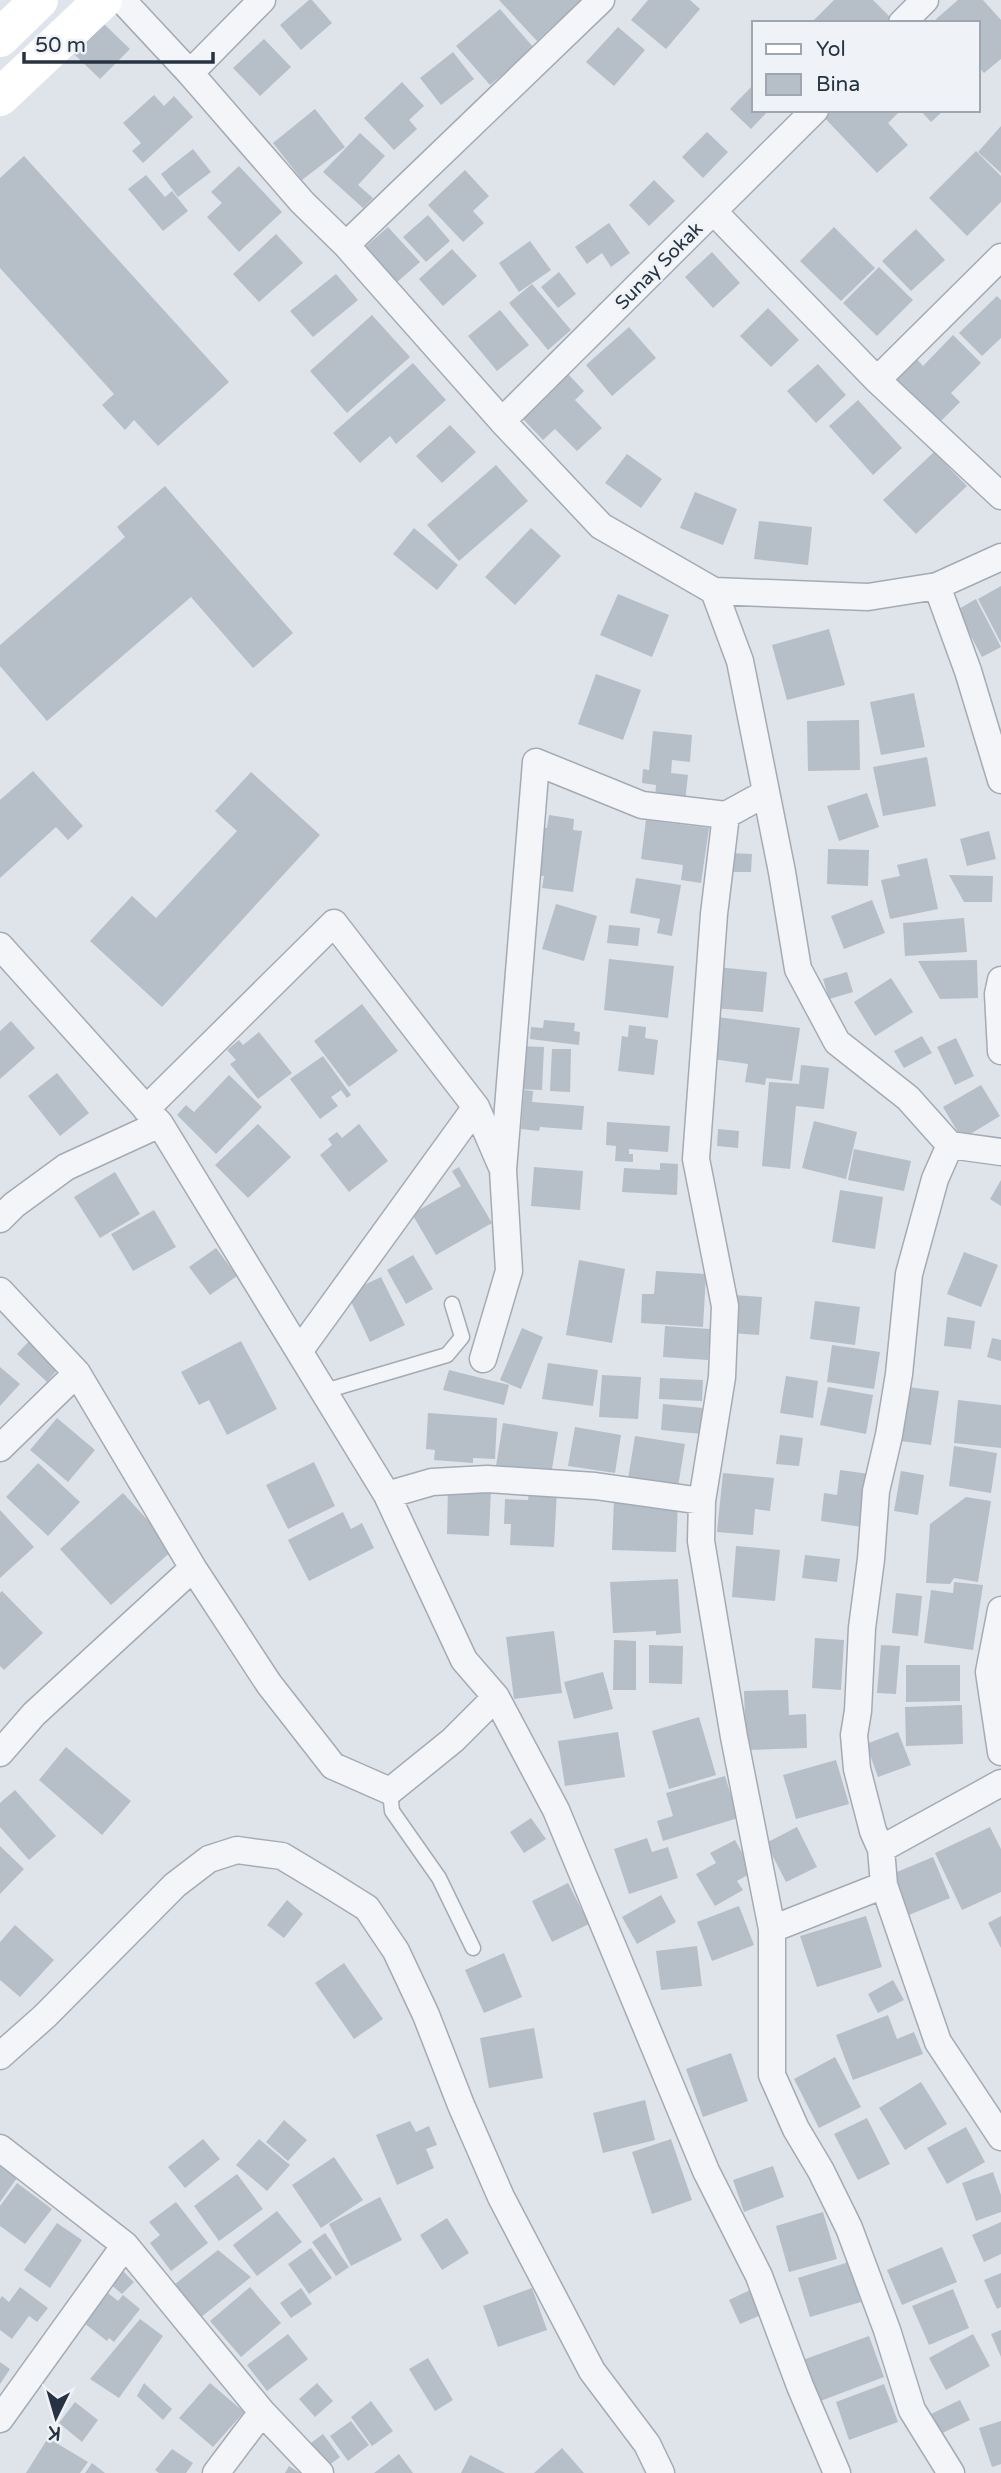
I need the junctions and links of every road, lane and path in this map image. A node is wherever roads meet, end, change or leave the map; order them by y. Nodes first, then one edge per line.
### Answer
1 (39, 0) edge
2 (103, 0) edge
3 (122, 0) edge
4 (262, 0) edge
5 (601, 0) edge
6 (925, 0) edge
7 (904, 21) edge
8 (0, 38) edge
9 (190, 73) junction
10 (0, 97) edge
11 (813, 112) edge
12 (714, 212) junction
13 (346, 245) junction
14 (1001, 257) edge
15 (877, 380) junction
16 (502, 421) junction
17 (1001, 496) edge
18 (1001, 557) edge
19 (937, 586) junction
20 (714, 591) junction
21 (1001, 780) edge
22 (766, 793) junction
23 (726, 815) junction
24 (0, 946) edge
25 (1001, 980) edge
26 (1001, 1051) edge
27 (476, 1107) junction
28 (153, 1116) junction
29 (950, 1145) junction
30 (1001, 1152) edge
31 (503, 1170) junction
32 (0, 1219) edge
33 (0, 1291) edge
34 (452, 1304) dead end
35 (300, 1350) junction
36 (483, 1359) dead end
37 (77, 1373) junction
38 (325, 1391) junction
39 (0, 1448) edge
40 (387, 1495) junction
41 (702, 1501) junction
42 (193, 1568) junction
43 (1001, 1610) edge
44 (496, 1697) junction
45 (1001, 1752) edge
46 (0, 1753) edge
47 (1001, 1783) edge
48 (390, 1791) junction
49 (881, 1849) junction
50 (884, 1885) junction
51 (772, 1929) junction
52 (473, 1948) dead end
53 (0, 2056) edge
54 (1001, 2137) edge
55 (0, 2148) edge
56 (125, 2245) junction
57 (262, 2412) junction
58 (0, 2419) edge
59 (216, 2473) edge
60 (320, 2473) edge
61 (661, 2473) edge
62 (837, 2473) edge
63 (951, 2473) edge

1 - 8 main road
2 - 10 main road
3 - 9 street
4 - 9 street
5 - 13 street
6 - 7 street
9 - 13 street
11 - 12 street, Sunay Sokak
12 - 15 street
12 - 16 street, Sunay Sokak
13 - 16 street
14 - 15 street
15 - 17 street
16 - 20 street
18 - 19 street
19 - 20 street
19 - 21 street
20 - 22 street
22 - 23 street
22 - 29 street
23 - 31 street
23 - 41 street
24 - 28 street
25 - 26 street
27 - 28 street
27 - 31 street
27 - 35 street
28 - 32 street
28 - 35 street
29 - 30 street
29 - 49 street
31 - 36 street
33 - 37 street
34 - 38 lane
35 - 38 street
37 - 39 street
37 - 42 street
38 - 40 street
40 - 41 street
40 - 44 street
41 - 51 street
42 - 46 street
42 - 48 street
43 - 45 street
44 - 48 street
44 - 62 street
47 - 49 street
48 - 52 lane
49 - 50 street
50 - 51 street
50 - 54 street
51 - 63 street
53 - 61 street
55 - 56 street
56 - 57 street
56 - 58 street
57 - 59 street
57 - 60 street

